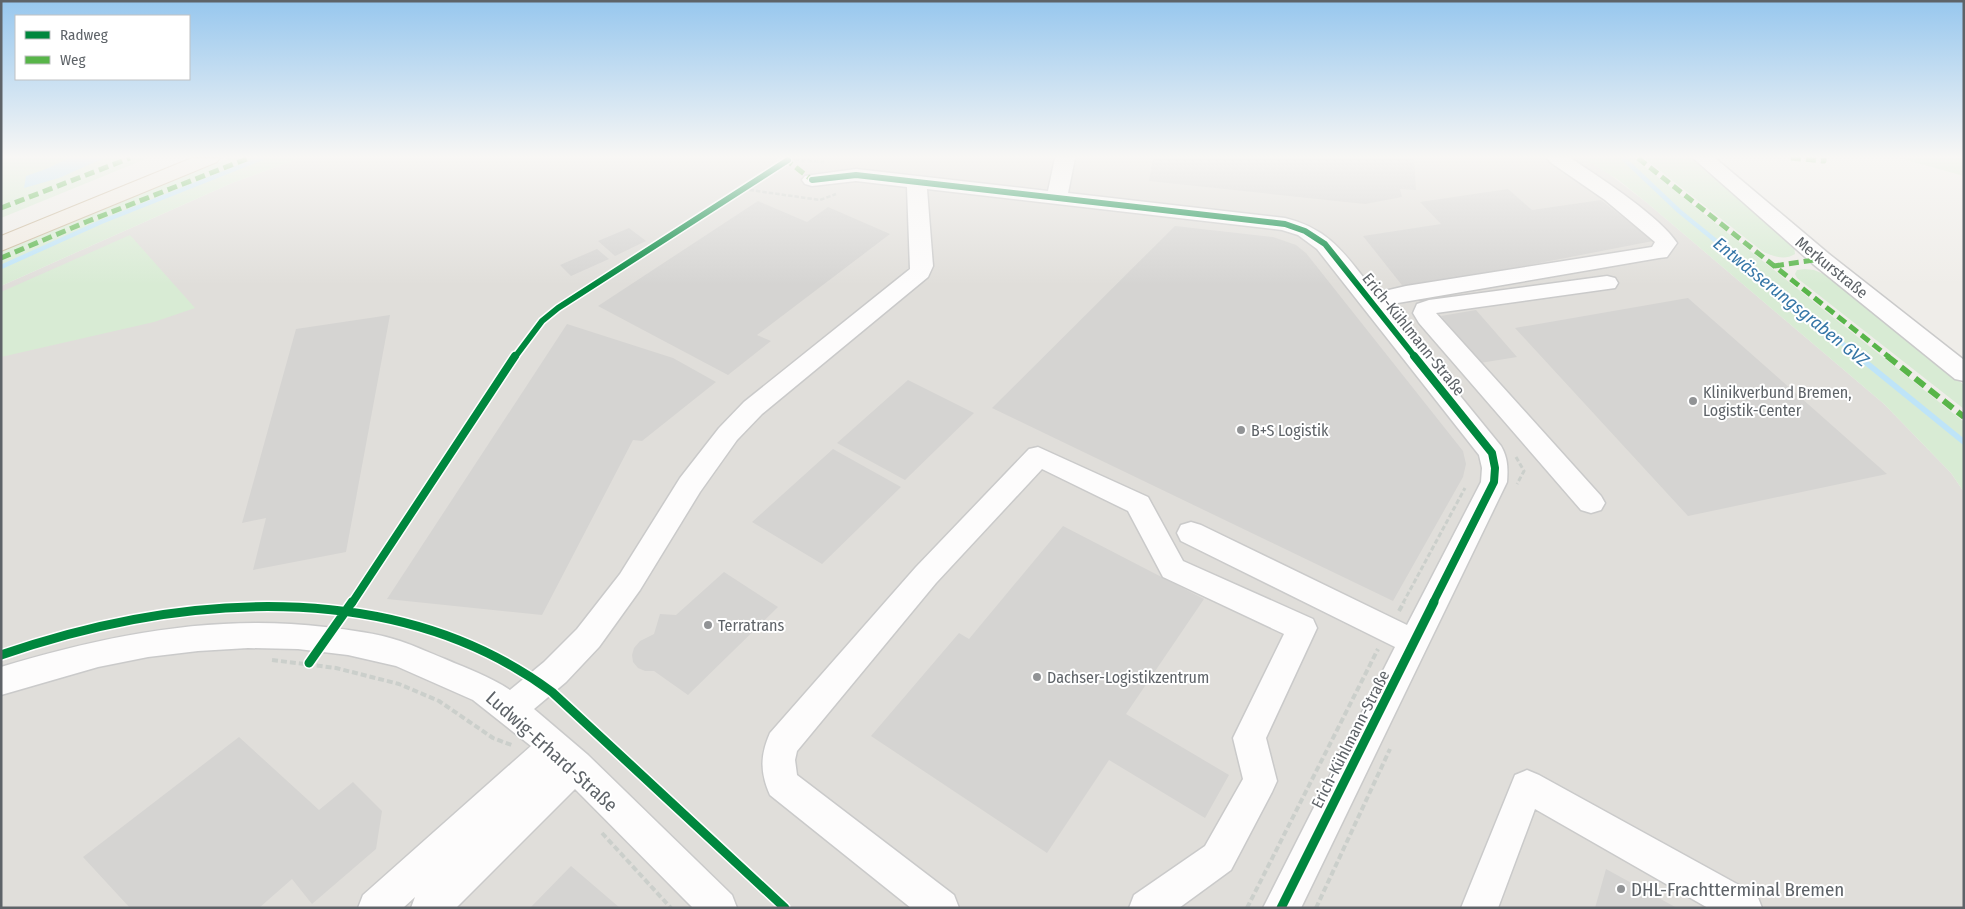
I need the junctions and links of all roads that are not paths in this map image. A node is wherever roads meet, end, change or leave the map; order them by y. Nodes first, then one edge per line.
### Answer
1 (68, 200) edge
2 (107, 200) edge
3 (918, 200) edge
4 (1077, 200) edge
5 (1619, 200) edge
6 (1753, 200) edge
7 (1, 228) edge
8 (1, 244) edge
9 (1607, 282) dead end
10 (1370, 301) junction
11 (1964, 373) edge
12 (1510, 413) junction
13 (1464, 419) junction
14 (1591, 503) dead end
15 (1191, 533) dead end
16 (1401, 636) junction
17 (1, 681) edge
18 (509, 710) junction
19 (555, 760) junction
20 (376, 908) edge
21 (429, 908) edge
22 (719, 908) edge
23 (942, 908) edge
24 (1147, 908) edge
25 (1281, 908) edge
26 (1479, 908) edge
27 (1744, 908) edge

1 - 7 highway
2 - 8 highway
3 - 18 street
4 - 10 street, Erich-Kühlmann-Straße
5 - 10 street
6 - 11 street, Merkurstraße
9 - 12 street
10 - 13 street, Erich-Kühlmann-Straße
12 - 13 street
12 - 14 street
13 - 16 street, Erich-Kühlmann-Straße
15 - 16 street
16 - 25 street, Erich-Kühlmann-Straße
17 - 18 street, Ludwig-Erhard-Straße
18 - 19 street, Ludwig-Erhard-Straße
19 - 20 street
19 - 21 street
19 - 22 street, Ludwig-Erhard-Straße
23 - 24 street
26 - 27 street

